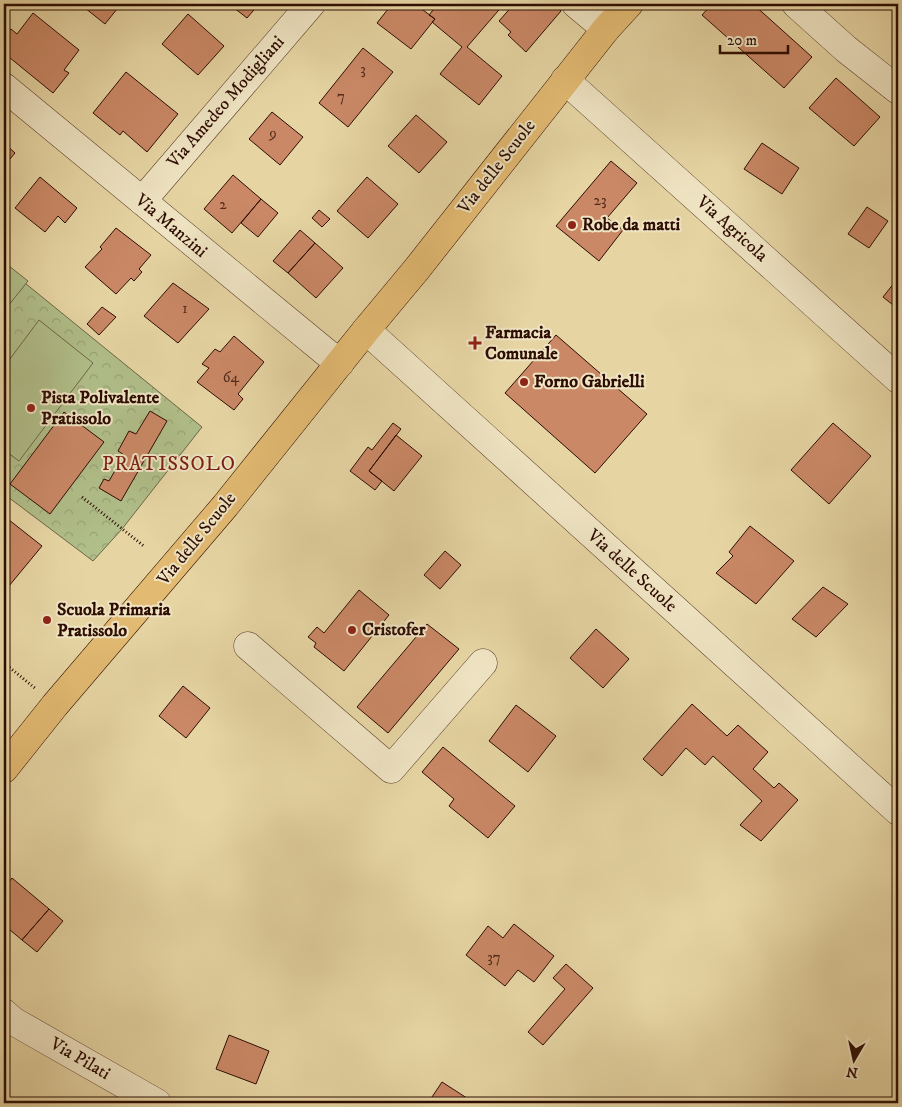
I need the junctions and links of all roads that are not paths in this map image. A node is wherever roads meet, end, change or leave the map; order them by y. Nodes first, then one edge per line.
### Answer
1 (311, 4) edge
2 (576, 4) edge
3 (629, 4) edge
4 (796, 4) edge
5 (606, 29) junction
6 (565, 80) junction
7 (4, 87) edge
8 (898, 90) edge
9 (142, 201) junction
10 (366, 330) junction
11 (340, 363) junction
12 (898, 379) edge
13 (248, 646) dead end
14 (483, 663) dead end
15 (4, 769) edge
16 (898, 812) edge
17 (4, 1013) edge
18 (157, 1103) edge

1 - 9 street, Via Amedeo Modigliani
2 - 5 street
3 - 5 main road, Via delle Scuole
4 - 8 street
5 - 6 main road, Via delle Scuole
6 - 10 main road, Via delle Scuole
6 - 12 street, Via Agricola
7 - 9 street, Via Manzini
9 - 11 street, Via Manzini
10 - 11 main road, Via delle Scuole
10 - 16 street, Via delle Scuole
11 - 15 main road, Via delle Scuole
13 - 14 street
17 - 18 street, Via Pilati

